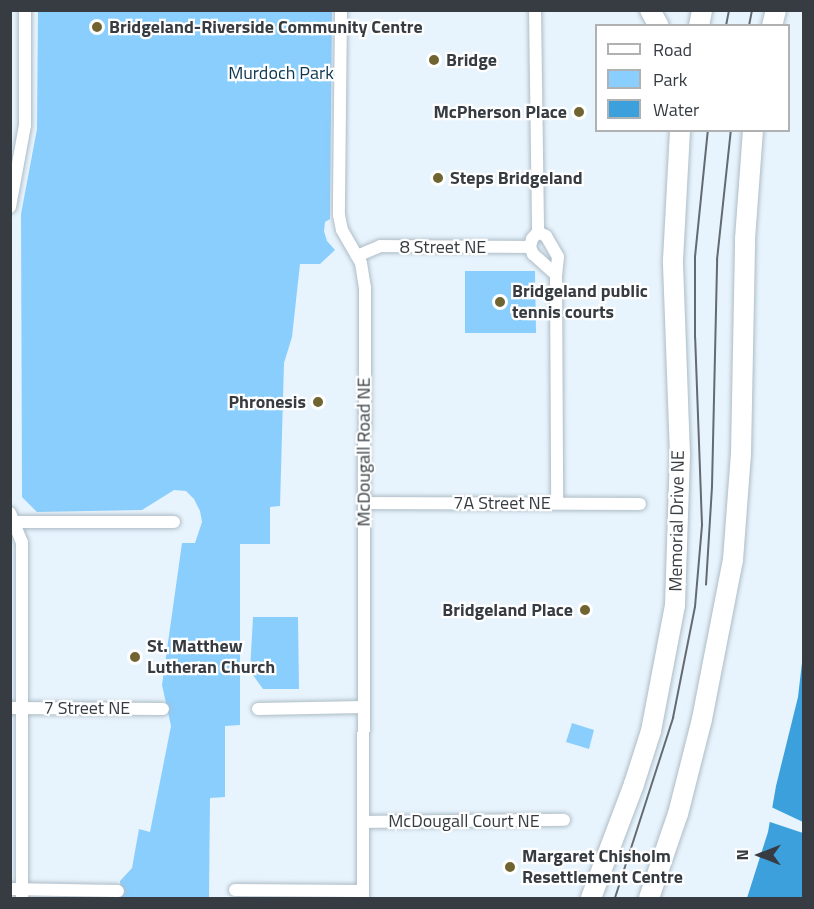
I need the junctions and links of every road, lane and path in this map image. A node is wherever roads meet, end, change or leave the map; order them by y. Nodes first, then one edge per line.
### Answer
1 (25, 10) edge
2 (341, 10) edge
3 (535, 10) edge
4 (650, 10) edge
5 (658, 24) edge
6 (671, 132) edge
7 (680, 132) edge
8 (753, 132) edge
9 (16, 158) edge
10 (676, 169) junction
11 (10, 207) edge
12 (538, 232) junction
13 (530, 247) junction
14 (357, 256) junction
15 (556, 275) junction
16 (364, 503) junction
17 (557, 503) junction
18 (640, 504) dead end
19 (12, 519) edge
20 (174, 522) dead end
21 (364, 707) junction
22 (16, 708) edge
23 (163, 709) dead end
24 (258, 709) dead end
25 (564, 820) dead end
26 (364, 822) junction
27 (602, 872) junction
28 (235, 890) dead end
29 (118, 891) dead end
30 (18, 892) edge
31 (362, 895) edge
32 (585, 898) edge
33 (591, 898) edge
34 (649, 898) edge

1 - 9 street
2 - 14 street, McDougall Road NE
3 - 12 street
4 - 5 highway
6 - 10 highway
7 - 10 highway, Memorial Drive NE
8 - 34 highway
9 - 11 street
10 - 27 highway, Memorial Drive NE
12 - 13 street
12 - 15 street
13 - 14 street, 8 Street NE
13 - 15 street
14 - 16 street, McDougall Road NE
15 - 17 street
16 - 17 street, 7A Street NE
16 - 21 street, McDougall Road NE
17 - 18 street, 7A Street NE
19 - 20 street
19 - 22 street
21 - 24 street
21 - 26 street, McDougall Road NE
22 - 23 street, 7 Street NE
22 - 30 street
25 - 26 street, McDougall Court NE
26 - 31 street, McDougall Road NE
27 - 32 highway
27 - 33 highway, Memorial Drive NE
28 - 31 street
29 - 30 street

